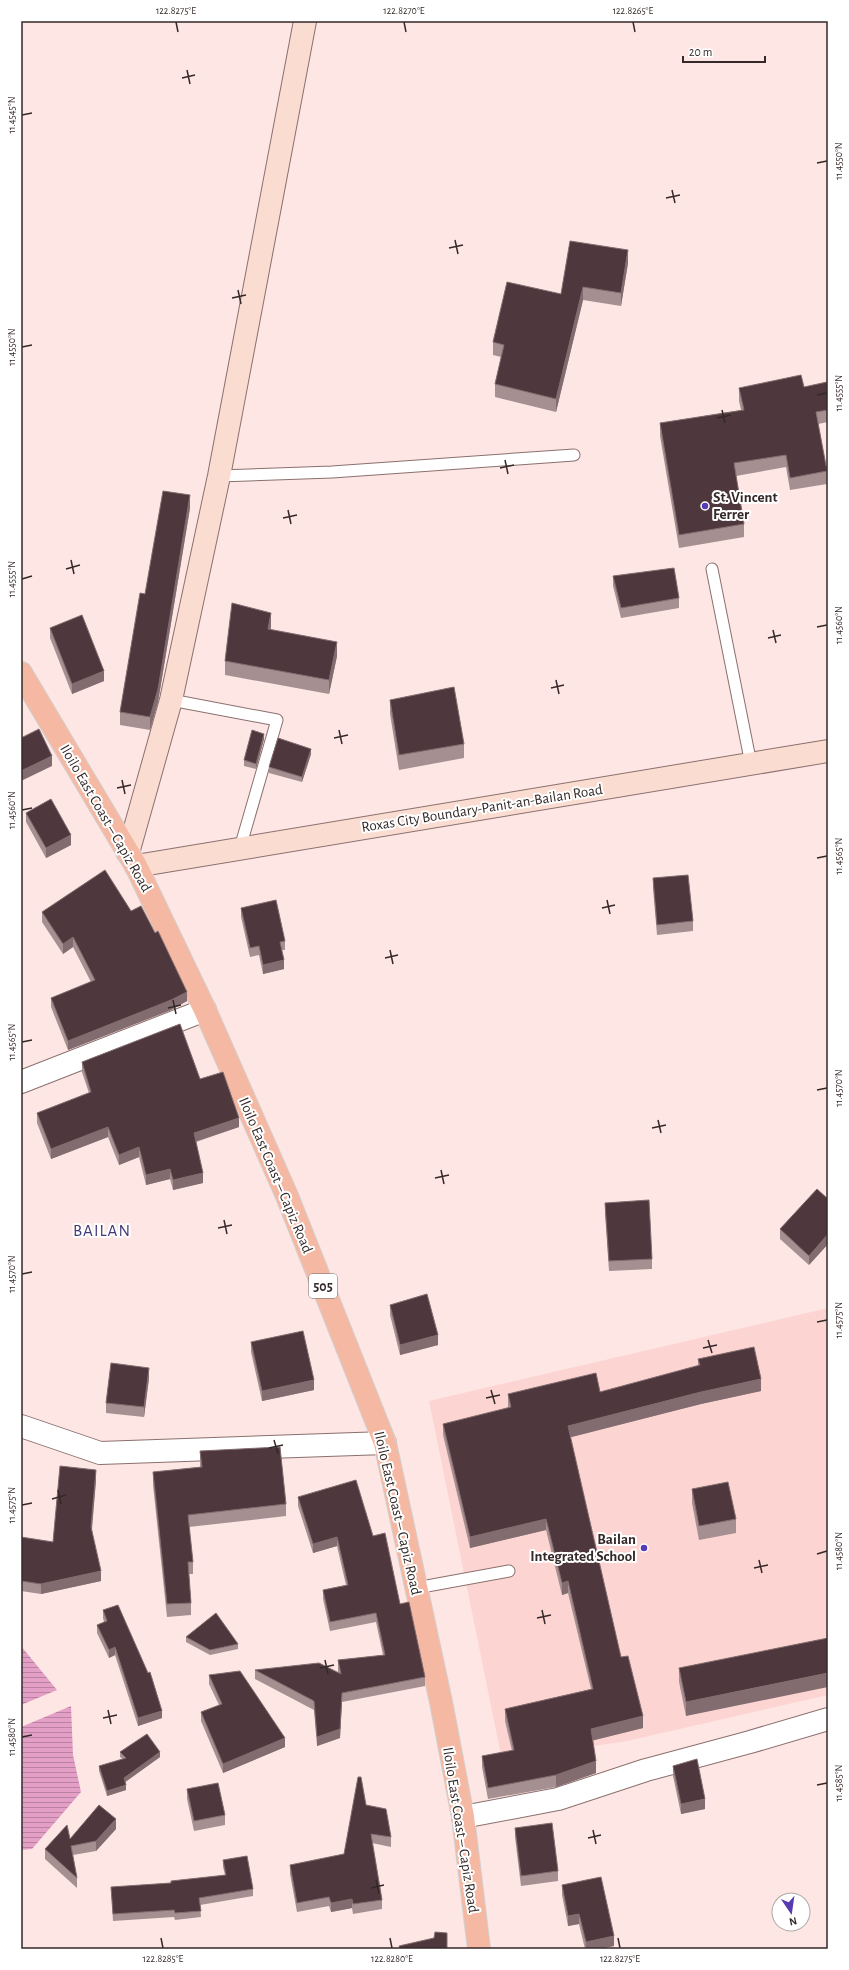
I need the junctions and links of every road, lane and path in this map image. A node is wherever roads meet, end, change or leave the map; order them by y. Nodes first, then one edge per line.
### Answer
1 (305, 21) edge
2 (574, 456) dead end
3 (219, 476) junction
4 (712, 568) dead end
5 (21, 673) edge
6 (171, 700) junction
7 (828, 751) edge
8 (751, 764) junction
9 (240, 848) junction
10 (132, 859) junction
11 (204, 1010) junction
12 (21, 1082) edge
13 (21, 1426) edge
14 (385, 1443) junction
15 (510, 1571) dead end
16 (416, 1588) junction
17 (828, 1719) edge
18 (463, 1817) junction
19 (479, 1949) edge

1 - 3 main road
2 - 3 lane
3 - 6 main road
4 - 8 lane
5 - 10 main road, Iloilo East Coast – Capiz Road / 505
6 - 9 lane
6 - 10 main road
7 - 8 main road, Roxas City Boundary-Panit-an-Bailan Road
8 - 9 main road, Roxas City Boundary-Panit-an-Bailan Road
9 - 10 main road, Roxas City Boundary-Panit-an-Bailan Road
10 - 11 main road, Iloilo East Coast – Capiz Road / 505
11 - 12 street
11 - 14 main road, Iloilo East Coast – Capiz Road / 505
13 - 14 street
14 - 16 main road, Iloilo East Coast – Capiz Road / 505
15 - 16 lane
16 - 18 main road, Iloilo East Coast – Capiz Road / 505
17 - 18 street
18 - 19 main road, Iloilo East Coast – Capiz Road / 505

